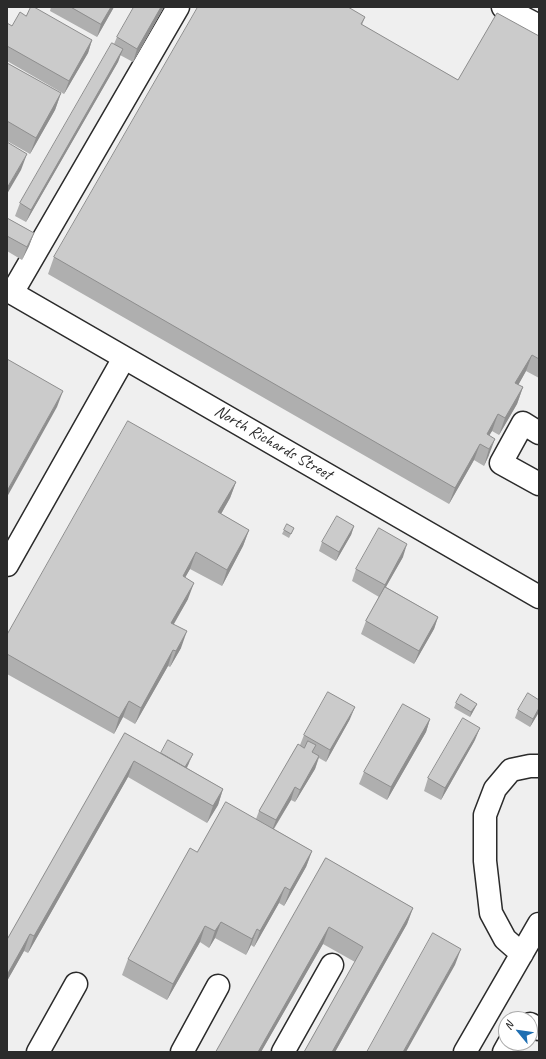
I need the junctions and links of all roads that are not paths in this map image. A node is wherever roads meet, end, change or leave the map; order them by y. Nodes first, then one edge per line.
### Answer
1 (178, 7) edge
2 (503, 7) edge
3 (539, 26) edge
4 (10, 292) edge
5 (124, 358) junction
6 (539, 432) edge
7 (539, 484) edge
8 (7, 565) edge
9 (539, 597) edge
10 (539, 766) edge
11 (539, 924) edge
12 (522, 954) junction
13 (332, 965) dead end
14 (76, 984) dead end
15 (218, 986) dead end
16 (38, 1052) edge
17 (182, 1052) edge
18 (283, 1052) edge
19 (465, 1052) edge

1 - 4 street
2 - 3 street
4 - 5 street, North Richards Street
5 - 8 street
5 - 9 street, North Richards Street
6 - 7 street
10 - 12 street
11 - 12 street
12 - 19 street
13 - 18 street
14 - 16 street
15 - 17 street

